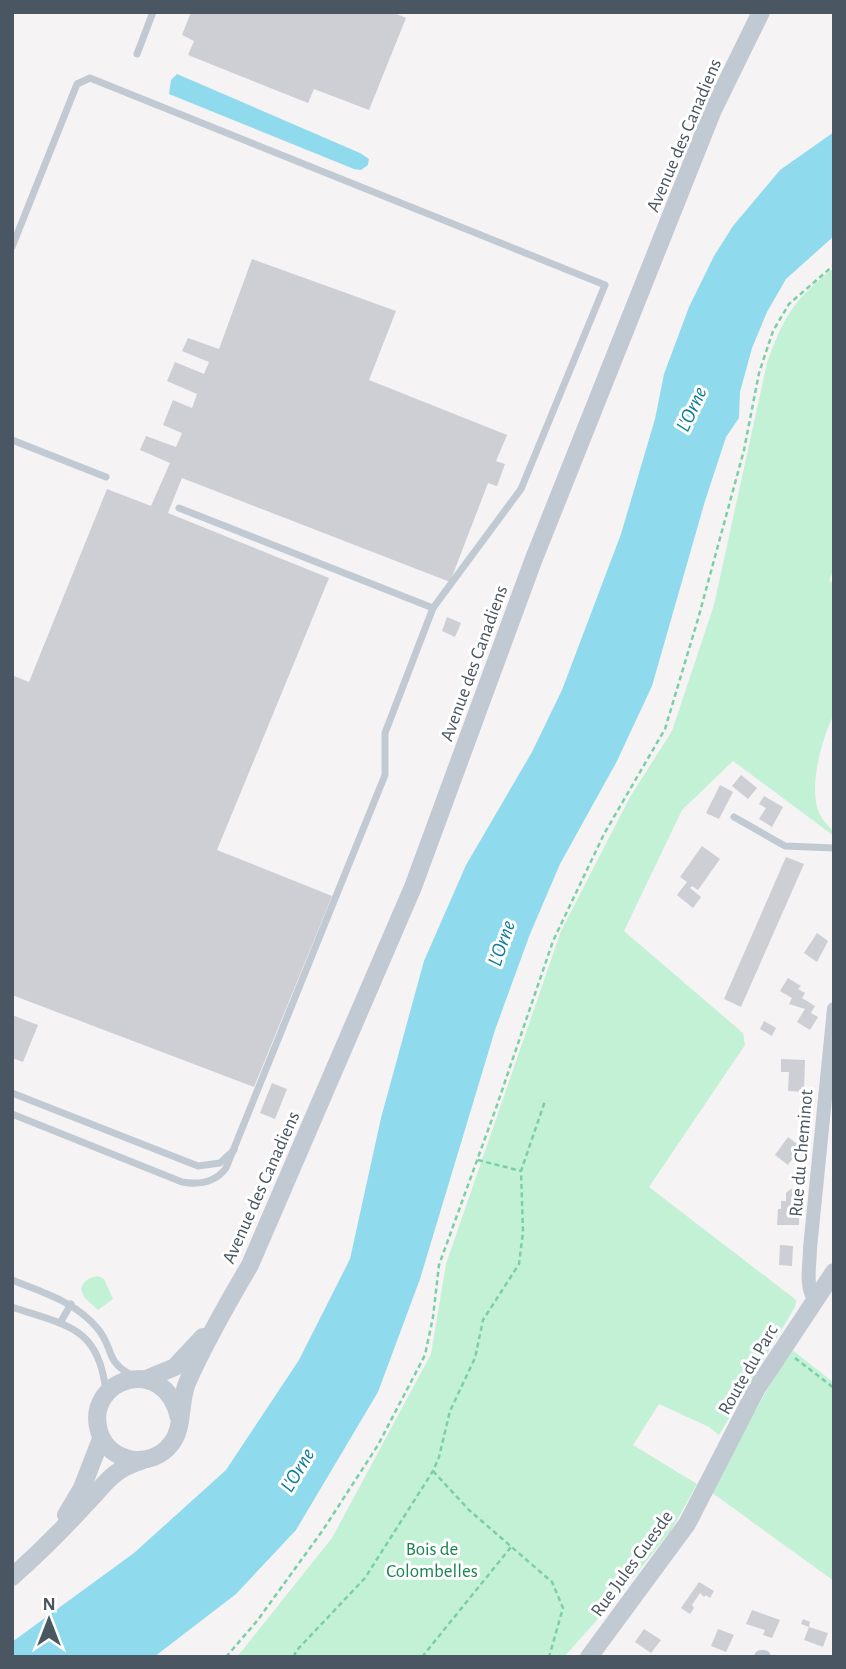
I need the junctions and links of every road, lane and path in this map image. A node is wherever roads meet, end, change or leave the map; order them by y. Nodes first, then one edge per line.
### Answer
1 (153, 12) edge
2 (761, 12) edge
3 (137, 54) dead end
4 (12, 247) edge
5 (834, 265) edge
6 (12, 440) edge
7 (106, 477) dead end
8 (179, 508) dead end
9 (433, 608) junction
10 (734, 817) dead end
11 (834, 848) edge
12 (834, 1009) edge
13 (12, 1093) edge
14 (545, 1101) dead end
15 (12, 1114) edge
16 (236, 1147) junction
17 (478, 1160) junction
18 (521, 1171) junction
19 (834, 1272) edge
20 (12, 1280) edge
21 (814, 1299) junction
22 (71, 1304) junction
23 (12, 1307) edge
24 (60, 1323) junction
25 (215, 1325) junction
26 (782, 1348) junction
27 (141, 1379) junction
28 (834, 1388) edge
29 (106, 1393) junction
30 (179, 1418) junction
31 (102, 1439) junction
32 (141, 1461) junction
33 (433, 1471) junction
34 (703, 1491) joint
35 (55, 1535) junction
36 (511, 1547) junction
37 (12, 1577) edge
38 (226, 1657) edge
39 (294, 1657) edge
40 (422, 1657) edge
41 (549, 1657) edge
42 (589, 1657) edge

1 - 3 lane
2 - 25 street, Avenue des Canadiens
4 - 9 lane
5 - 17 path
6 - 7 lane
8 - 9 lane
9 - 16 lane
10 - 11 lane
12 - 21 street, Rue du Cheminot
13 - 16 lane
14 - 18 path
15 - 16 lane
17 - 18 path
17 - 38 path
18 - 33 path
19 - 21 street, Route du Parc
20 - 22 lane
21 - 26 street, Route du Parc
22 - 24 lane
22 - 27 lane
23 - 24 lane
24 - 29 lane
25 - 27 street, Avenue des Canadiens
25 - 30 street, Avenue des Canadiens
26 - 28 path
26 - 34 street, Route du Parc
27 - 29 street
27 - 30 street
29 - 31 street
30 - 32 street
31 - 32 street
31 - 35 street
32 - 35 street
33 - 36 path
33 - 39 path
34 - 42 street, Rue Jules Guesde
35 - 37 street
36 - 40 path
36 - 41 path

